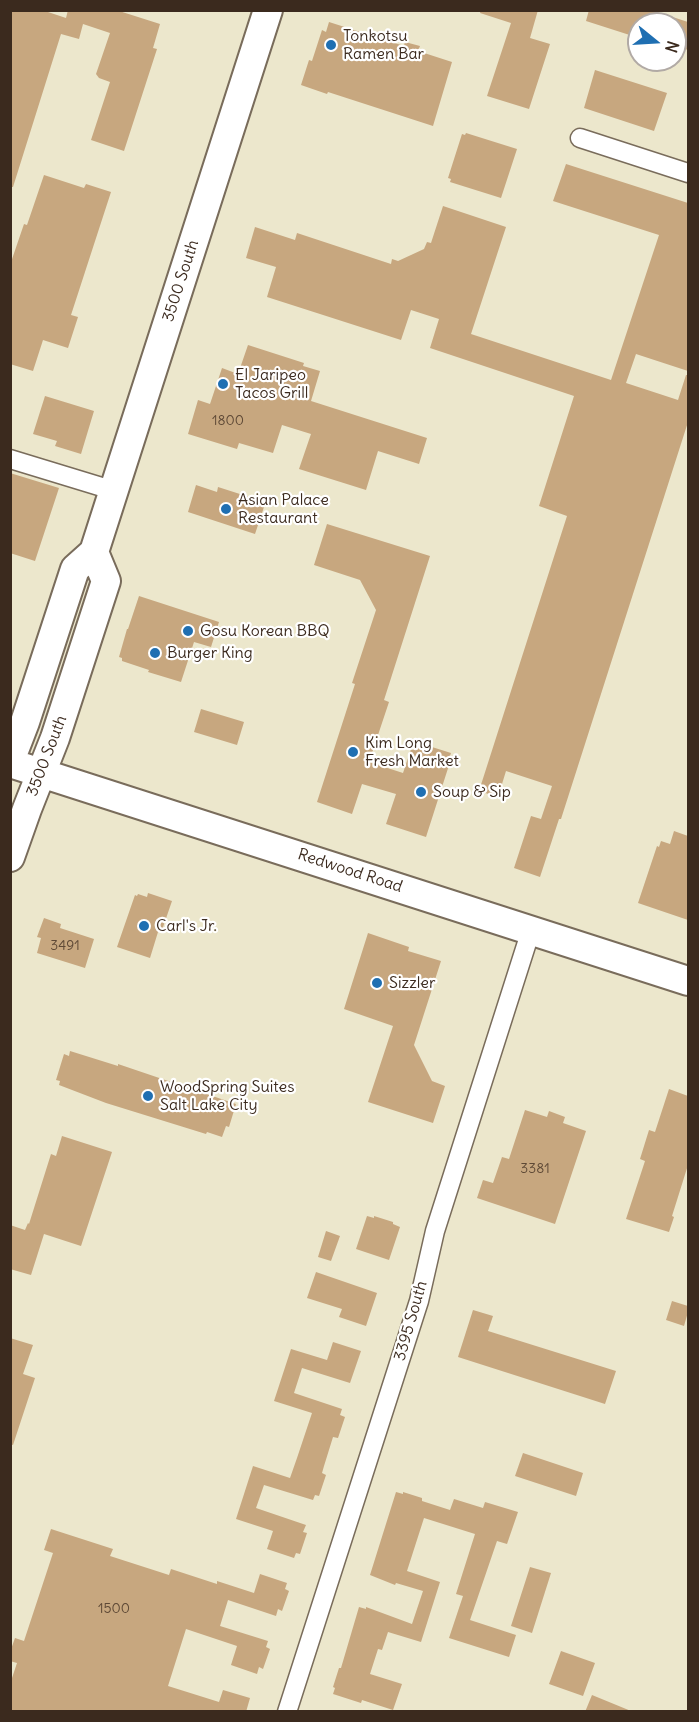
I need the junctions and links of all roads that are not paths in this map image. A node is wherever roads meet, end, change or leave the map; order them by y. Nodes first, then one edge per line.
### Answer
1 (268, 10) edge
2 (580, 138) dead end
3 (688, 173) edge
4 (10, 459) edge
5 (115, 491) junction
6 (94, 552) junction
7 (10, 762) edge
8 (42, 772) junction
9 (10, 857) edge
10 (531, 930) junction
11 (688, 981) edge
12 (287, 1712) edge

1 - 5 main road, 3500 South
2 - 3 street
4 - 5 street
5 - 6 main road, 3500 South
6 - 7 main road, 3500 South
6 - 8 main road, 3500 South
7 - 8 main road, Redwood Road
8 - 9 main road, 3500 South
8 - 10 main road, Redwood Road
10 - 11 main road, Redwood Road
10 - 12 street, 3395 South

